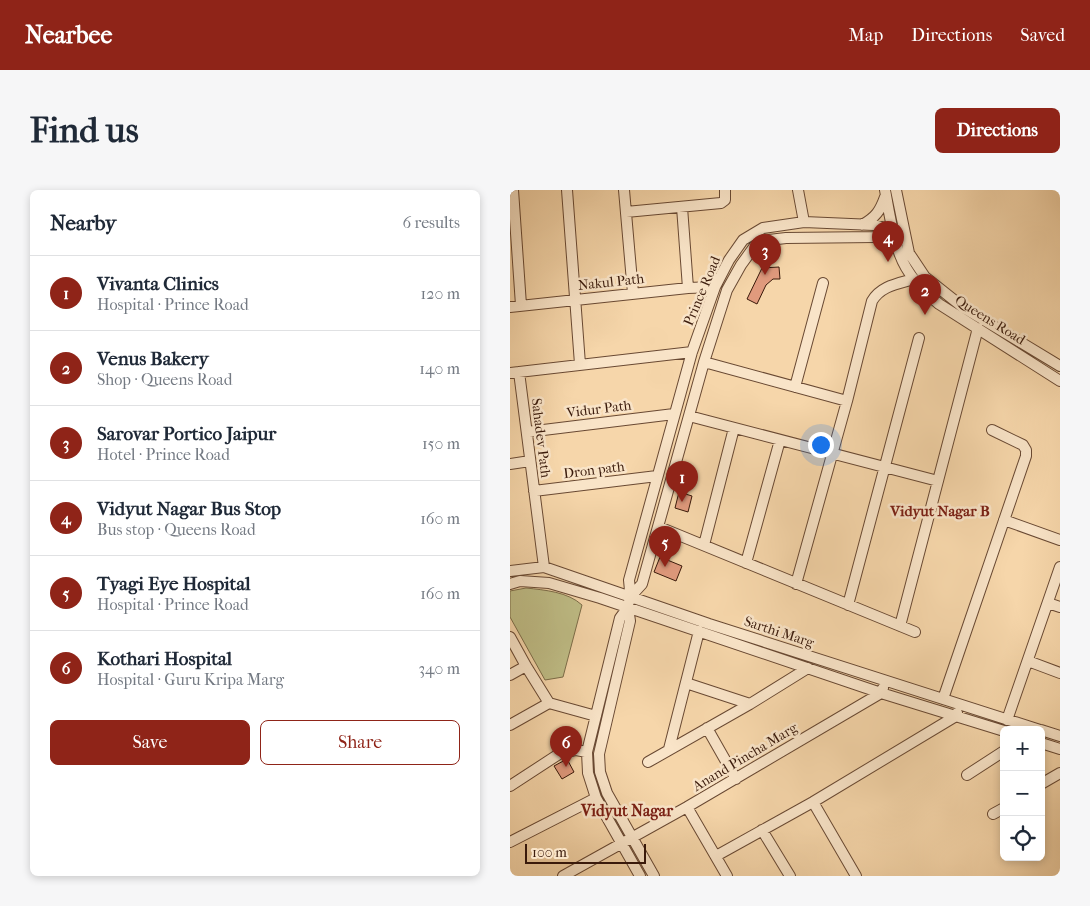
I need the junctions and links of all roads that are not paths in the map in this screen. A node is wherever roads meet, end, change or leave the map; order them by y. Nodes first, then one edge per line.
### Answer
1 (513, 190) edge
2 (567, 190) edge
3 (624, 190) edge
4 (725, 190) edge
5 (798, 190) edge
6 (896, 190) edge
7 (885, 192) edge
8 (682, 206) junction
9 (626, 212) junction
10 (804, 222) junction
11 (862, 225) junction
12 (899, 229) junction
13 (874, 237) junction
14 (898, 250) junction
15 (914, 279) junction
16 (823, 283) dead end
17 (688, 288) junction
18 (715, 288) junction
19 (633, 293) junction
20 (575, 300) junction
21 (521, 305) junction
22 (510, 307) edge
23 (978, 328) junction
24 (919, 338) dead end
25 (692, 352) junction
26 (704, 362) junction
27 (580, 364) junction
28 (1060, 366) edge
29 (514, 373) edge
30 (1060, 381) edge
31 (795, 387) junction
32 (847, 401) junction
33 (674, 414) junction
34 (689, 416) junction
35 (734, 428) junction
36 (992, 430) dead end
37 (527, 432) junction
38 (780, 440) junction
39 (833, 454) junction
40 (530, 461) junction
41 (510, 464) edge
42 (885, 467) junction
43 (657, 476) junction
44 (938, 481) junction
45 (534, 491) junction
46 (1004, 520) junction
47 (659, 527) junction
48 (1060, 540) edge
49 (704, 545) junction
50 (746, 563) junction
51 (544, 567) junction
52 (1060, 567) edge
53 (510, 571) edge
54 (510, 584) edge
55 (796, 584) junction
56 (631, 596) junction
57 (1048, 603) junction
58 (848, 605) junction
59 (1060, 607) edge
60 (628, 608) junction
61 (900, 626) junction
62 (699, 632) junction
63 (915, 632) dead end
64 (510, 637) edge
65 (802, 654) junction
66 (1028, 661) junction
67 (526, 666) junction
68 (804, 667) junction
69 (1060, 673) edge
70 (510, 675) edge
71 (886, 681) junction
72 (686, 683) junction
73 (881, 693) junction
74 (944, 700) junction
75 (549, 703) junction
76 (750, 704) junction
77 (959, 704) junction
78 (596, 716) junction
79 (956, 716) junction
80 (1008, 720) junction
81 (510, 725) edge
82 (1028, 726) edge
83 (706, 728) junction
84 (1000, 730) edge
85 (1045, 731) edge
86 (1060, 736) edge
87 (1045, 744) edge
88 (669, 749) junction
89 (1060, 749) edge
90 (587, 752) junction
91 (1000, 754) edge
92 (648, 762) dead end
93 (1060, 773) edge
94 (967, 775) dead end
95 (736, 778) junction
96 (1045, 782) edge
97 (510, 786) edge
98 (596, 798) junction
99 (812, 802) junction
100 (687, 807) junction
101 (1000, 810) edge
102 (993, 814) dead end
103 (762, 830) junction
104 (631, 837) junction
105 (510, 842) edge
106 (621, 842) junction
107 (716, 856) junction
108 (563, 876) edge
109 (640, 876) edge
110 (654, 876) edge
111 (727, 876) edge
112 (790, 876) edge
113 (856, 876) edge

1 - 21 street
2 - 20 street
3 - 9 street
4 - 8 street
5 - 10 street
6 - 12 street, Queens Road
7 - 11 street
7 - 12 street, Queens Road
8 - 9 street
8 - 17 street
9 - 19 street
10 - 11 street, Prince Road
10 - 18 street, Prince Road
11 - 12 street, Prince Road
12 - 13 street, Prince Road
12 - 14 street, Queens Road
12 - 28 street, Queens Road
13 - 14 street
13 - 26 street, Prince Road
14 - 15 street, Queens Road
15 - 23 street, Queens Road
15 - 32 street
16 - 31 street
17 - 18 street, Nakul Path
17 - 19 street, Nakul Path
18 - 25 street, Prince Road
19 - 20 street, Nakul Path
20 - 21 street, Nakul Path
20 - 27 street
21 - 22 street, Nakul Path
23 - 30 street, Queens Road
23 - 44 street
24 - 42 street
25 - 27 street
25 - 33 street, Prince Road
26 - 31 street
26 - 34 street, Prince Road
27 - 29 street
29 - 37 street, Sahadev Path
31 - 32 street
32 - 39 street
33 - 37 street, Vidur Path
33 - 43 street, Prince Road
34 - 35 street
34 - 47 street, Prince Road
35 - 38 street
35 - 49 street
36 - 46 street
37 - 40 street, Sahadev Path
38 - 39 street
38 - 50 street
39 - 42 street
39 - 55 street
40 - 41 street
40 - 45 street, Sahadev Path
42 - 44 street
42 - 58 street
43 - 45 street, Dron path
43 - 56 street, Prince Road
44 - 61 street
45 - 51 street, Sahadev Path
46 - 48 street
46 - 74 street
47 - 49 street
47 - 56 street, Prince Road
49 - 50 street
50 - 55 street
51 - 53 street, Sarthi Marg
51 - 56 street, Sarthi Marg
52 - 57 street
54 - 60 street
55 - 58 street
56 - 60 street, Prince Road
56 - 65 street, Sarthi Marg
57 - 59 street
57 - 66 street
58 - 61 street
60 - 62 street
60 - 78 street, Prince Road
60 - 104 street, Prince Road
61 - 63 street
62 - 68 street
62 - 72 street
64 - 67 street
65 - 68 street
65 - 71 street, Sarthi Marg
66 - 69 street
66 - 80 street
67 - 70 street
67 - 75 street
68 - 73 street
68 - 76 street
71 - 73 street
71 - 74 street, Sarthi Marg
72 - 76 street
72 - 88 street
73 - 79 street
73 - 95 street, Anand Pincha Marg
74 - 77 street, Sarthi Marg
75 - 78 street
75 - 81 street
76 - 83 street
77 - 79 street
77 - 80 street, Sarthi Marg
78 - 90 street, Prince Road
79 - 84 street
79 - 99 street
80 - 82 street, Sarthi Marg
83 - 88 street
83 - 95 street
85 - 86 street, Sarthi Marg
87 - 89 street
88 - 92 street
90 - 97 street
90 - 98 street, Prince Road
91 - 94 street
93 - 96 street
95 - 100 street, Anand Pincha Marg
98 - 105 street
98 - 106 street, Prince Road
99 - 103 street
99 - 113 street
100 - 104 street, Anand Pincha Marg
100 - 107 street
101 - 102 street
103 - 107 street
103 - 112 street
104 - 106 street, Anand Pincha Marg
104 - 110 street, Prince Road
106 - 108 street, Anand Pincha Marg
106 - 109 street, Prince Road
107 - 111 street

